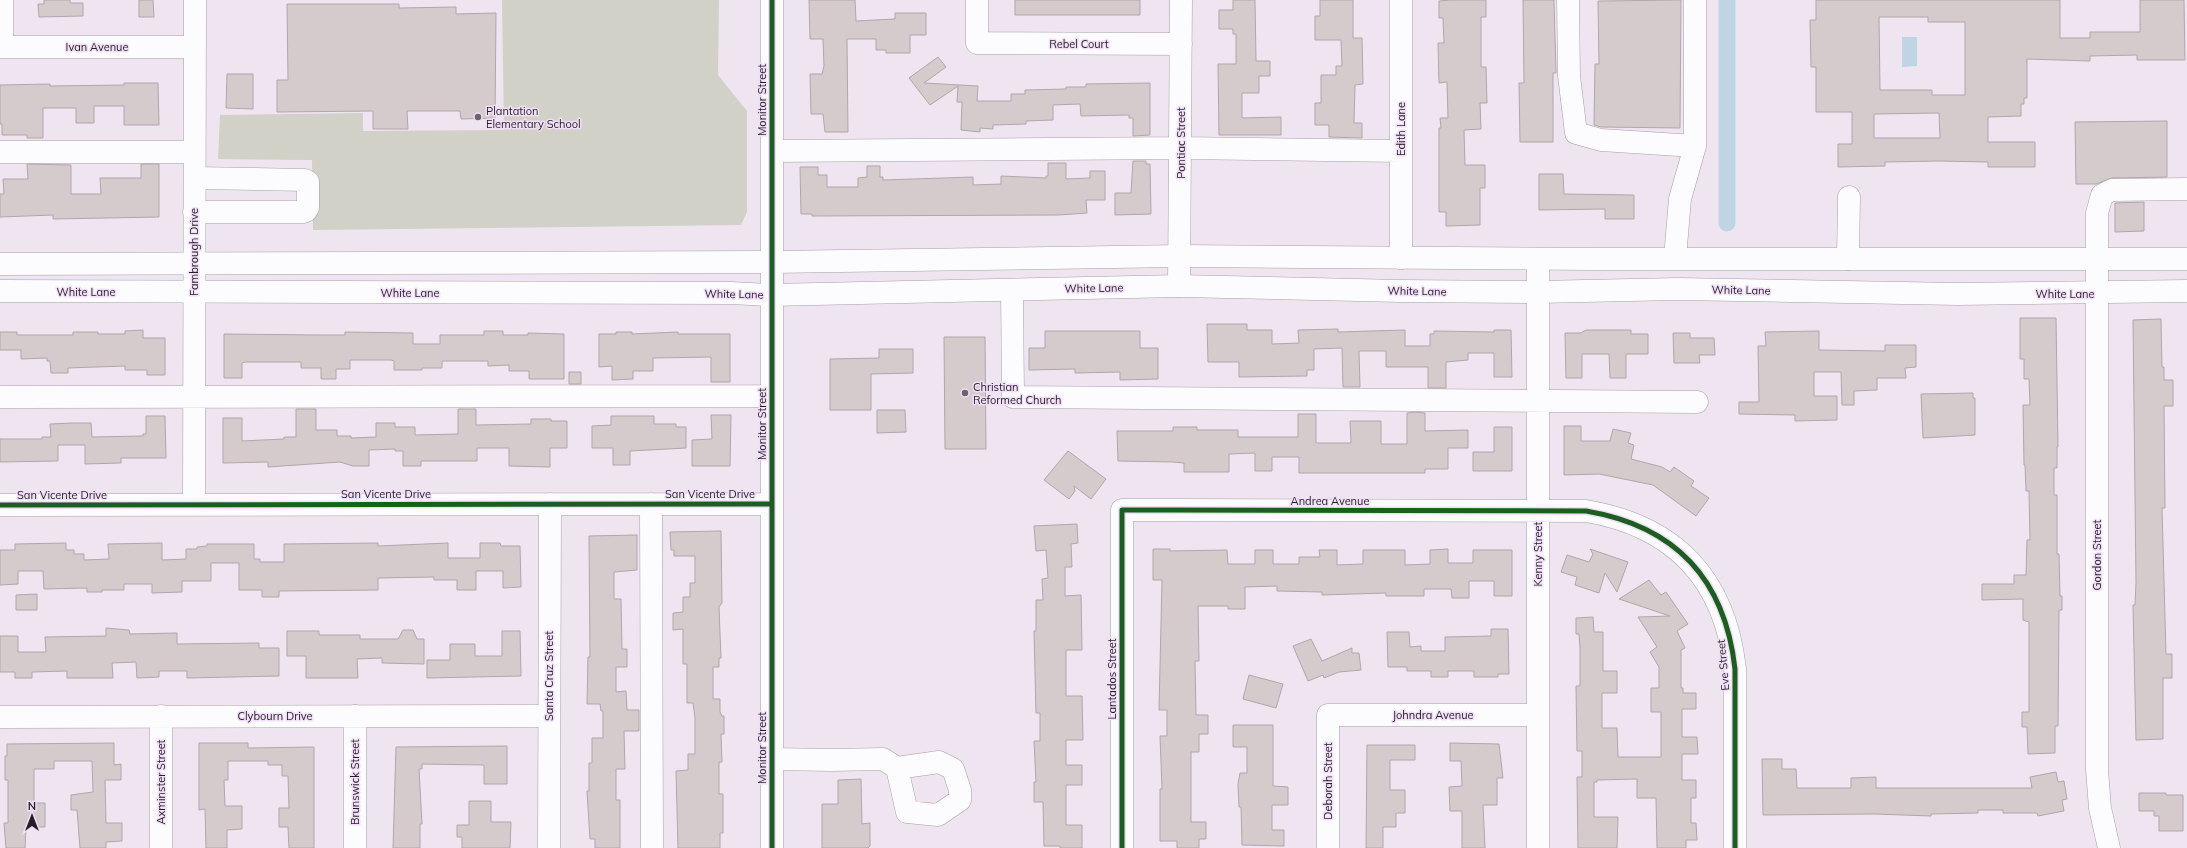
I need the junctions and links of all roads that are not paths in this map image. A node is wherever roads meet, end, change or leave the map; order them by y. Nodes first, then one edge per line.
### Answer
1 (2, 0) edge
2 (195, 0) edge
3 (772, 0) edge
4 (977, 0) edge
5 (1181, 0) edge
6 (1402, 0) edge
7 (1568, 0) edge
8 (1695, 0) edge
9 (1181, 44) junction
10 (1, 47) edge
11 (194, 47) junction
12 (1696, 146) junction
13 (1181, 148) junction
14 (772, 151) junction
15 (1401, 151) junction
16 (0, 152) edge
17 (194, 152) junction
18 (194, 178) junction
19 (2187, 189) edge
20 (1849, 197) dead end
21 (194, 212) junction
22 (1180, 256) junction
23 (1401, 258) junction
24 (1676, 258) junction
25 (1538, 259) junction
26 (1848, 259) junction
27 (2187, 259) edge
28 (2096, 260) junction
29 (772, 262) junction
30 (194, 263) junction
31 (0, 264) edge
32 (1179, 286) junction
33 (1012, 290) junction
34 (0, 291) edge
35 (194, 292) junction
36 (1538, 292) junction
37 (2187, 292) edge
38 (2097, 294) junction
39 (771, 295) junction
40 (772, 396) junction
41 (0, 397) edge
42 (194, 398) junction
43 (1538, 401) junction
44 (1697, 402) dead end
45 (550, 504) junction
46 (651, 504) junction
47 (772, 504) junction
48 (0, 505) edge
49 (194, 505) junction
50 (1122, 510) joint
51 (1538, 510) junction
52 (1328, 715) joint
53 (1538, 715) junction
54 (161, 716) junction
55 (355, 716) junction
56 (549, 716) junction
57 (0, 717) edge
58 (772, 759) junction
59 (897, 768) dead end
60 (161, 848) edge
61 (355, 848) edge
62 (549, 848) edge
63 (652, 848) edge
64 (772, 848) edge
65 (1122, 848) edge
66 (1328, 848) edge
67 (1538, 848) edge
68 (1735, 848) edge
69 (2109, 848) edge

1 - 10 street
2 - 11 street, Fambrough Drive
3 - 14 street, Monitor Street
4 - 9 street, Rebel Court
5 - 9 street, Pontiac Street
6 - 15 street, Edith Lane
7 - 12 street
8 - 12 street
9 - 13 street, Pontiac Street
10 - 11 street, Ivan Avenue
11 - 17 street, Fambrough Drive
12 - 24 street
13 - 14 street
13 - 15 street
13 - 22 street, Pontiac Street
14 - 29 street, Monitor Street
15 - 23 street, Edith Lane
16 - 17 street
17 - 18 street, Fambrough Drive
18 - 21 street, Fambrough Drive
18 - 21 street
19 - 28 street, Gordon Street
20 - 26 street
21 - 30 street, Fambrough Drive
22 - 23 street
22 - 29 street
22 - 32 street, Pontiac Street
23 - 25 street
24 - 25 street
24 - 26 street
25 - 36 street, Kenny Street
26 - 28 street
27 - 28 street
28 - 38 street, Gordon Street
29 - 30 street
29 - 39 street, Monitor Street
30 - 31 street
30 - 35 street, Fambrough Drive
32 - 33 street, White Lane
32 - 36 street, White Lane
33 - 39 street, White Lane
33 - 43 street
34 - 35 street, White Lane
35 - 39 street, White Lane
35 - 42 street, Fambrough Drive
36 - 38 street, White Lane
36 - 43 street, Kenny Street
37 - 38 street, White Lane
38 - 69 street, Gordon Street
39 - 40 street, Monitor Street
40 - 42 street
40 - 47 street, Monitor Street
41 - 42 street
42 - 49 street, Fambrough Drive
43 - 44 street
43 - 51 street, Kenny Street
45 - 46 street, San Vicente Drive
45 - 49 street, San Vicente Drive
45 - 56 street, Santa Cruz Street
46 - 47 street, San Vicente Drive
46 - 63 street
47 - 58 street, Monitor Street
48 - 49 street, San Vicente Drive
50 - 51 street, Andrea Avenue
50 - 65 street, Lantados Street
51 - 53 street, Kenny Street
51 - 68 street, Eve Street
52 - 53 street, Johndra Avenue
52 - 66 street, Deborah Street
53 - 67 street, Kenny Street
54 - 55 street, Clybourn Drive
54 - 57 street, Clybourn Drive
54 - 60 street, Axminster Street
55 - 56 street, Clybourn Drive
55 - 61 street, Brunswick Street
56 - 62 street, Santa Cruz Street
58 - 59 street
58 - 64 street, Monitor Street

